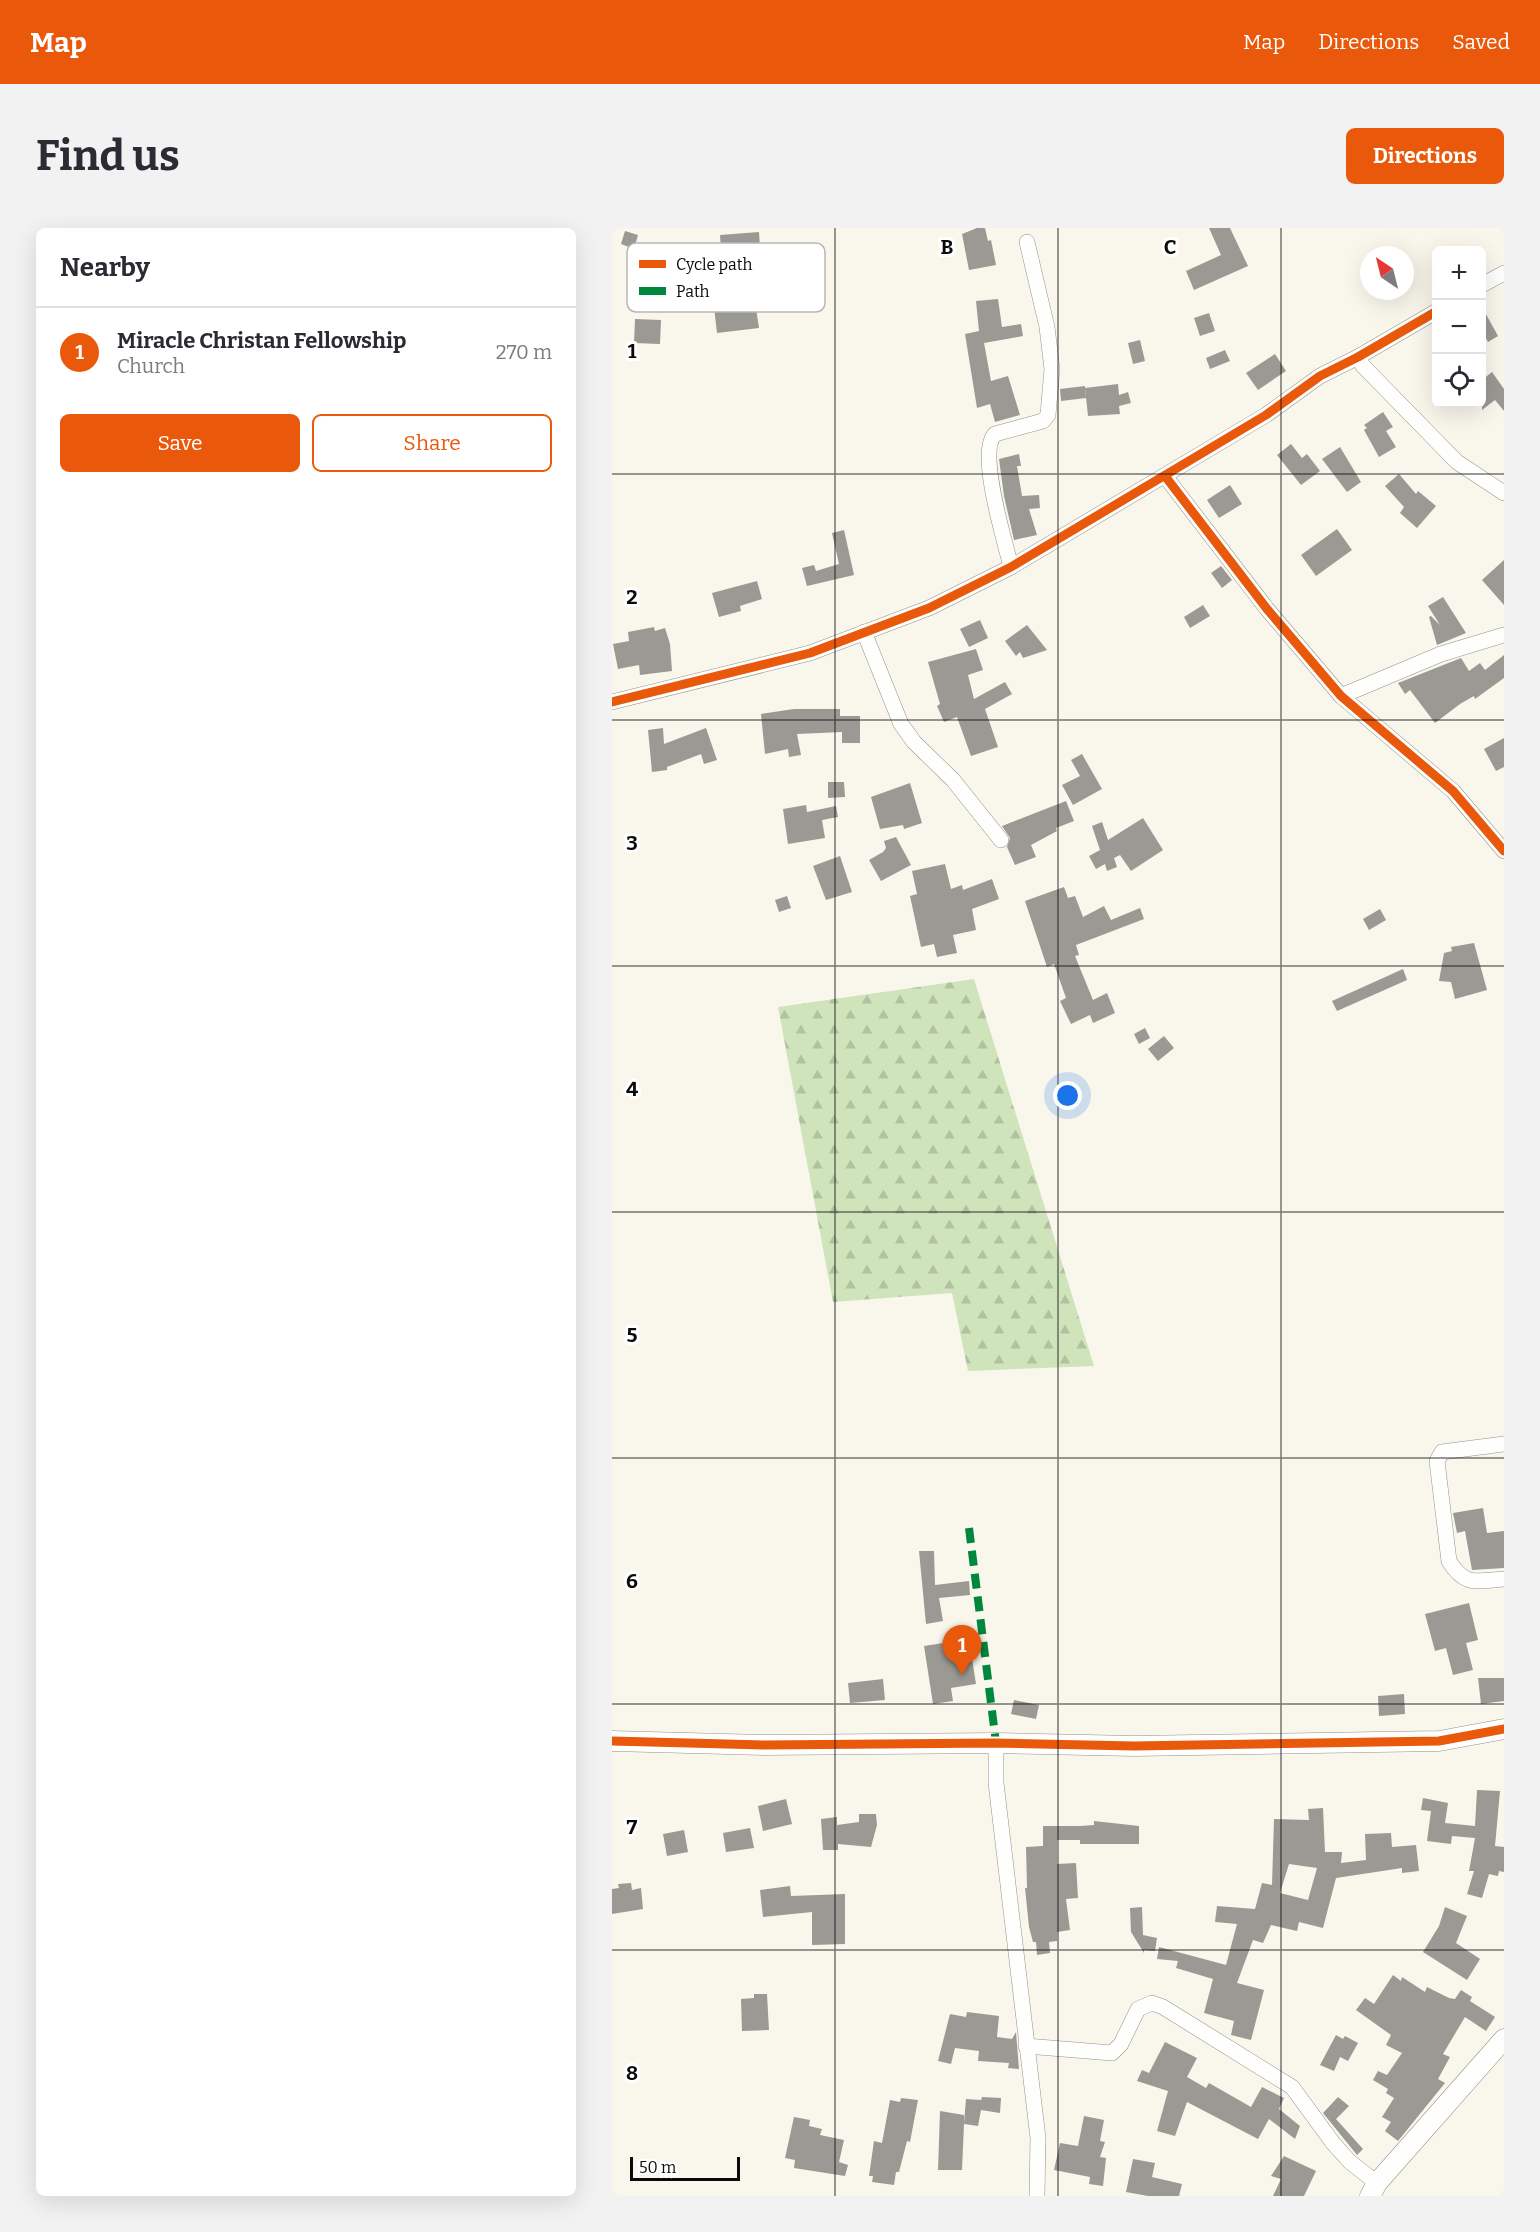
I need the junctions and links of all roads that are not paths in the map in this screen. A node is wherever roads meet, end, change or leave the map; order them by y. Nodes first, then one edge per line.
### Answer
1 (1027, 242) dead end
2 (1504, 273) edge
3 (1486, 283) edge
4 (1432, 314) edge
5 (1358, 357) junction
6 (1165, 476) junction
7 (1504, 493) edge
8 (1011, 567) junction
9 (864, 632) junction
10 (1504, 635) edge
11 (1341, 696) junction
12 (612, 702) edge
13 (1001, 840) dead end
14 (1504, 851) edge
15 (1504, 1444) edge
16 (1504, 1580) edge
17 (1504, 1729) edge
18 (612, 1741) edge
19 (996, 1743) junction
20 (1504, 2039) edge
21 (1026, 2046) junction
22 (1374, 2190) edge
23 (1037, 2196) edge

1 - 8 street
2 - 3 street
4 - 5 street
5 - 6 street
5 - 7 street
6 - 8 street
6 - 11 street
8 - 9 street
9 - 12 street
9 - 13 street
10 - 11 street
11 - 14 street
15 - 16 street
17 - 19 street
18 - 19 street
19 - 21 street
20 - 22 street
21 - 22 street
21 - 23 street

